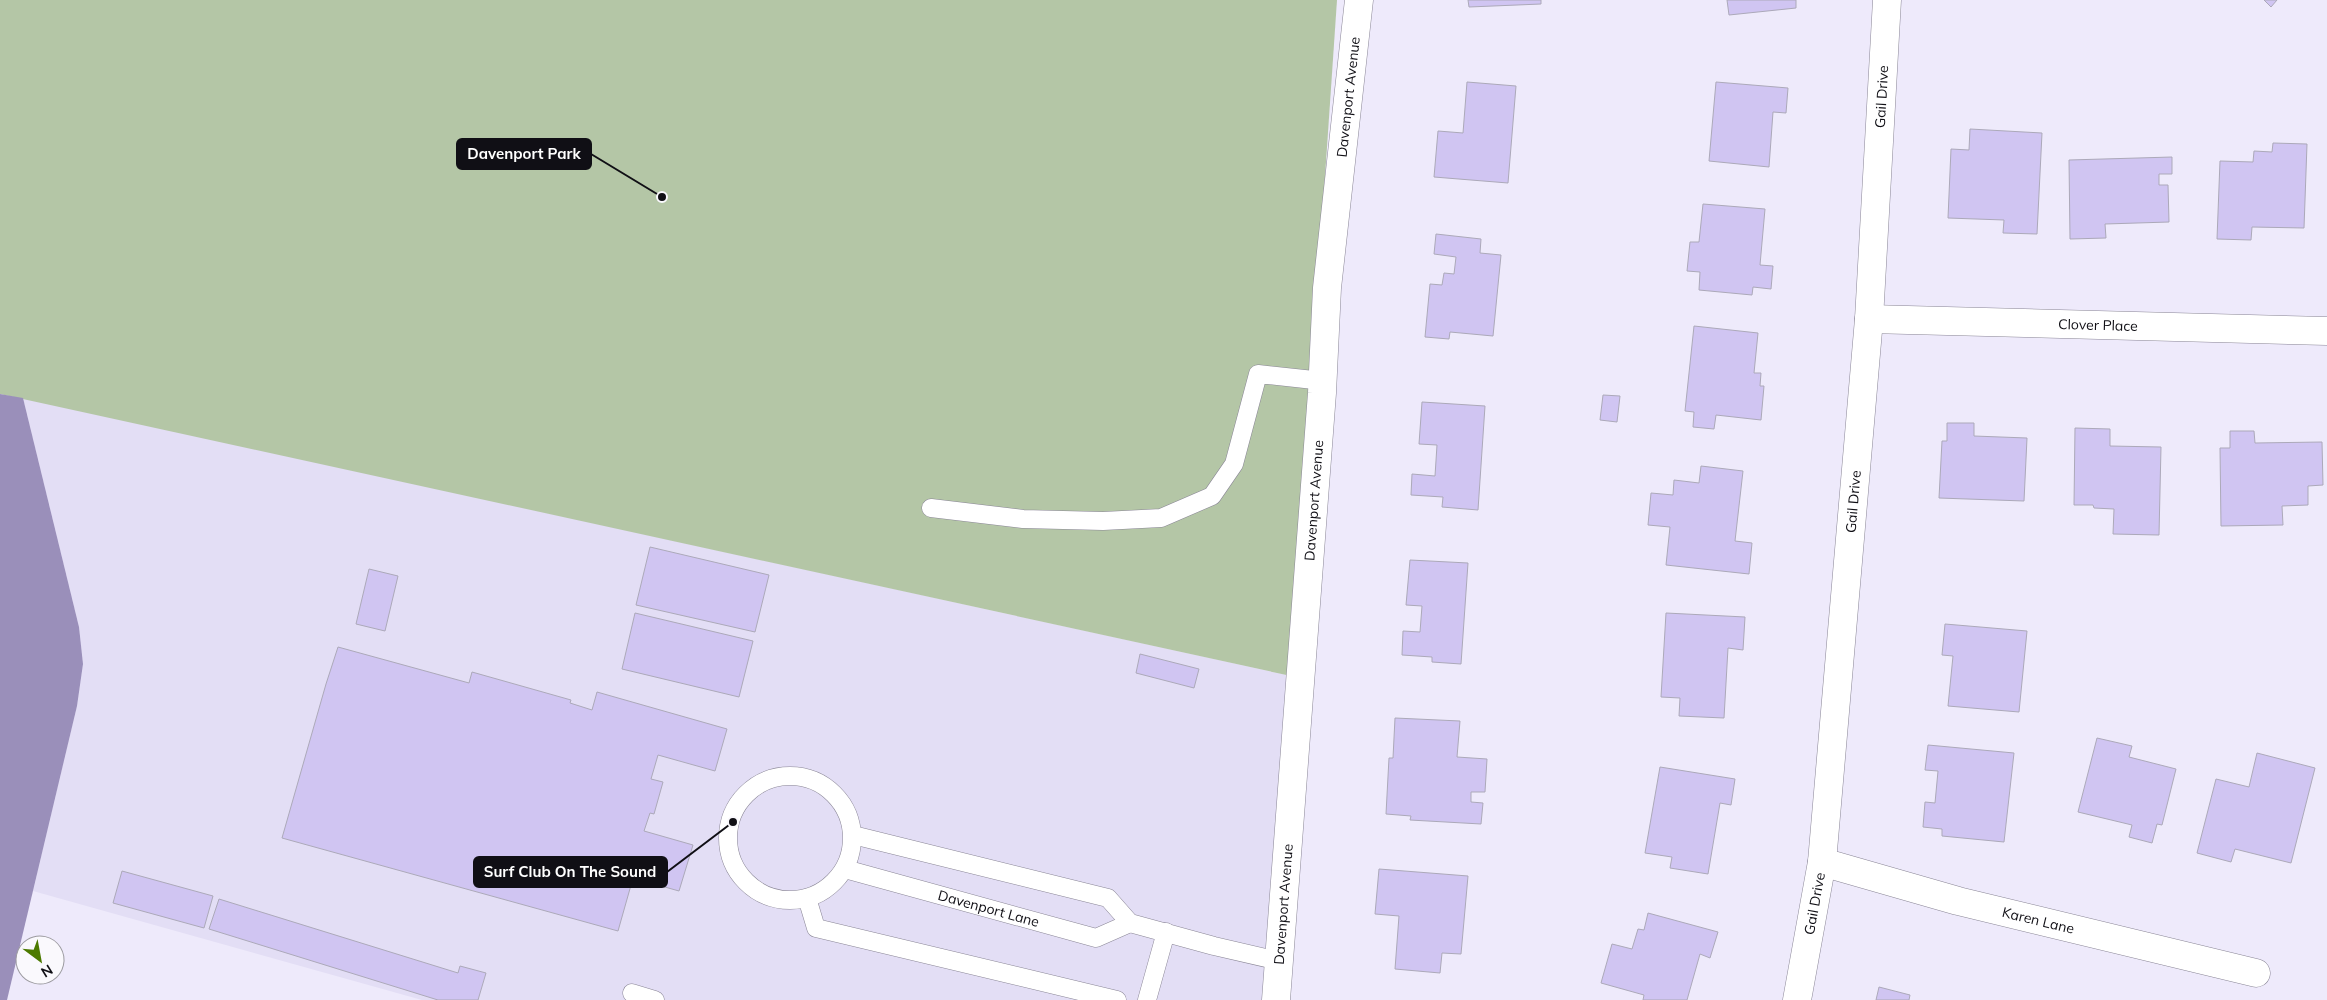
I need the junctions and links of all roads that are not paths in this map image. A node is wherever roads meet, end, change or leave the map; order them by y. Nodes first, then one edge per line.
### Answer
1 (1359, 0) edge
2 (1887, 0) edge
3 (1869, 320) junction
4 (2327, 331) edge
5 (1323, 381) junction
6 (931, 508) dead end
7 (853, 835) junction
8 (1822, 862) junction
9 (845, 869) junction
10 (807, 898) junction
11 (1130, 923) junction
12 (1166, 932) junction
13 (1279, 961) junction
14 (2256, 973) dead end
15 (632, 993) dead end
16 (655, 1000) edge
17 (1117, 1000) edge
18 (1147, 1000) edge
19 (1276, 1000) edge
20 (1797, 1000) edge

1 - 5 street, Davenport Avenue
2 - 3 street, Gail Drive
3 - 4 street, Clover Place
3 - 8 street, Gail Drive
5 - 6 lane
5 - 13 street, Davenport Avenue
7 - 9 lane
7 - 10 lane
7 - 11 lane
8 - 14 street, Karen Lane
8 - 20 street, Gail Drive
9 - 10 lane
9 - 11 lane, Davenport Lane
10 - 17 lane
11 - 12 lane
12 - 13 lane
12 - 18 lane
13 - 19 street, Davenport Avenue
15 - 16 lane

